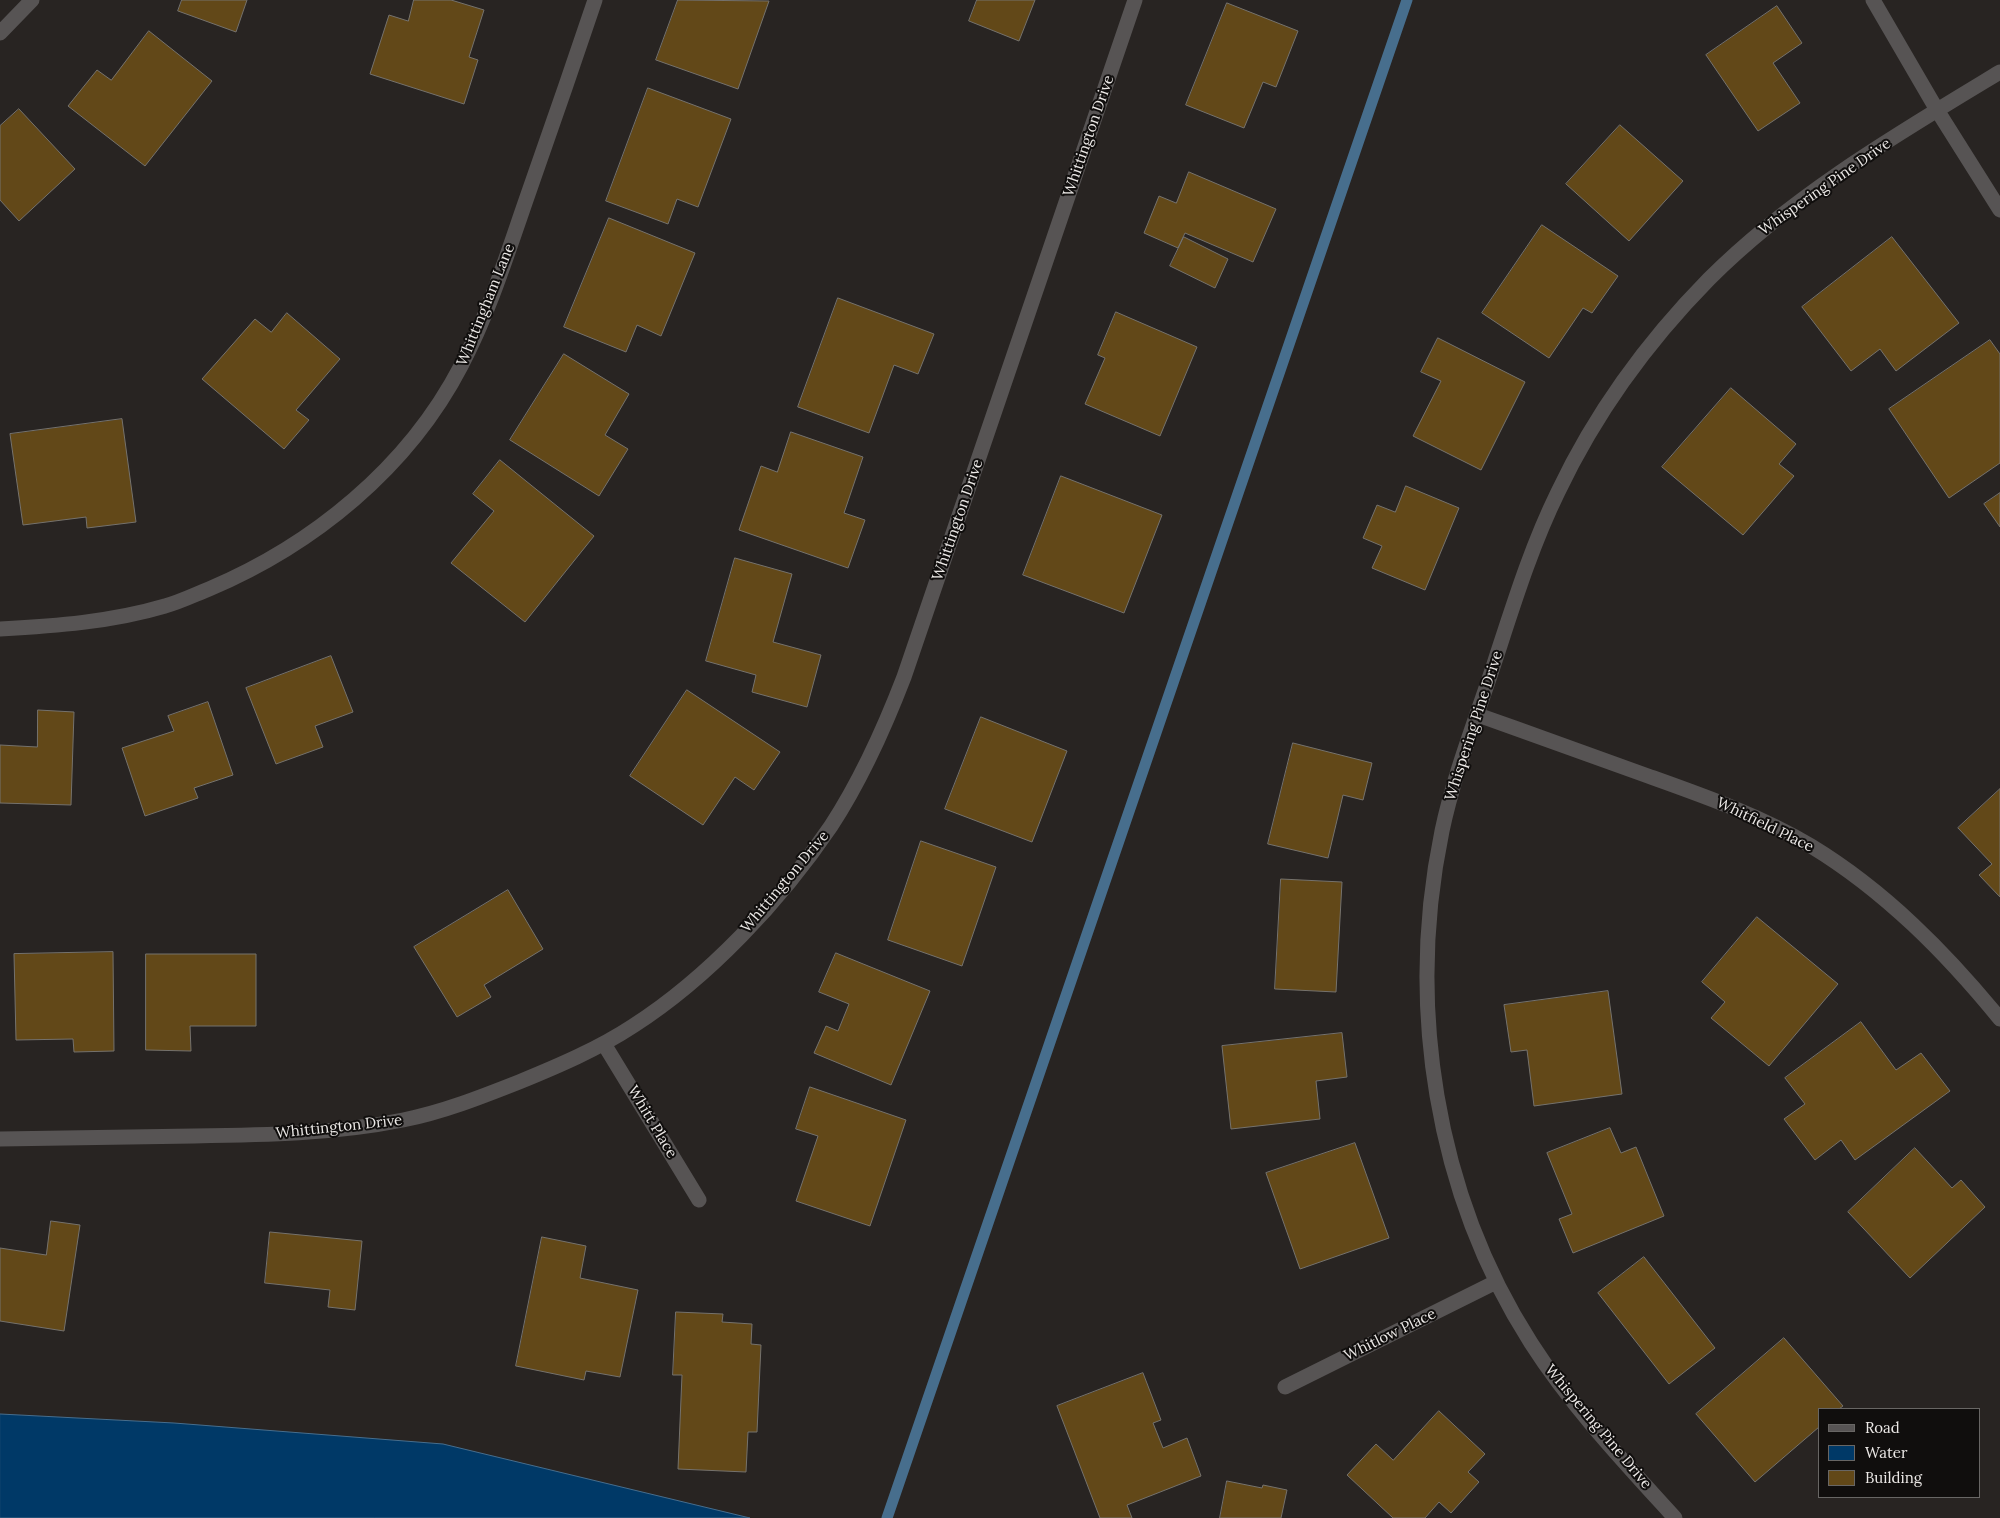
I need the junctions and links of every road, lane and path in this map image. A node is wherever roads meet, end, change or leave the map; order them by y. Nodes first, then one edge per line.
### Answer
1 (32, 0) edge
2 (595, 0) edge
3 (1136, 0) edge
4 (1873, 0) edge
5 (0, 33) edge
6 (2000, 72) edge
7 (1937, 110) junction
8 (2000, 210) edge
9 (0, 629) edge
10 (1478, 715) junction
11 (2000, 1019) edge
12 (604, 1044) junction
13 (0, 1139) edge
14 (699, 1200) dead end
15 (1496, 1282) junction
16 (1285, 1387) dead end
17 (1675, 1518) edge

1 - 5 street
2 - 9 street, Whittingham Lane
3 - 12 street, Whittington Drive
4 - 7 street
6 - 7 street, Whispering Pine Drive
7 - 8 street
7 - 10 street, Whispering Pine Drive
10 - 11 street, Whitfield Place
10 - 15 street, Whispering Pine Drive
12 - 13 street, Whittington Drive
12 - 14 street, Whitt Place
15 - 16 street, Whitlow Place
15 - 17 street, Whispering Pine Drive

